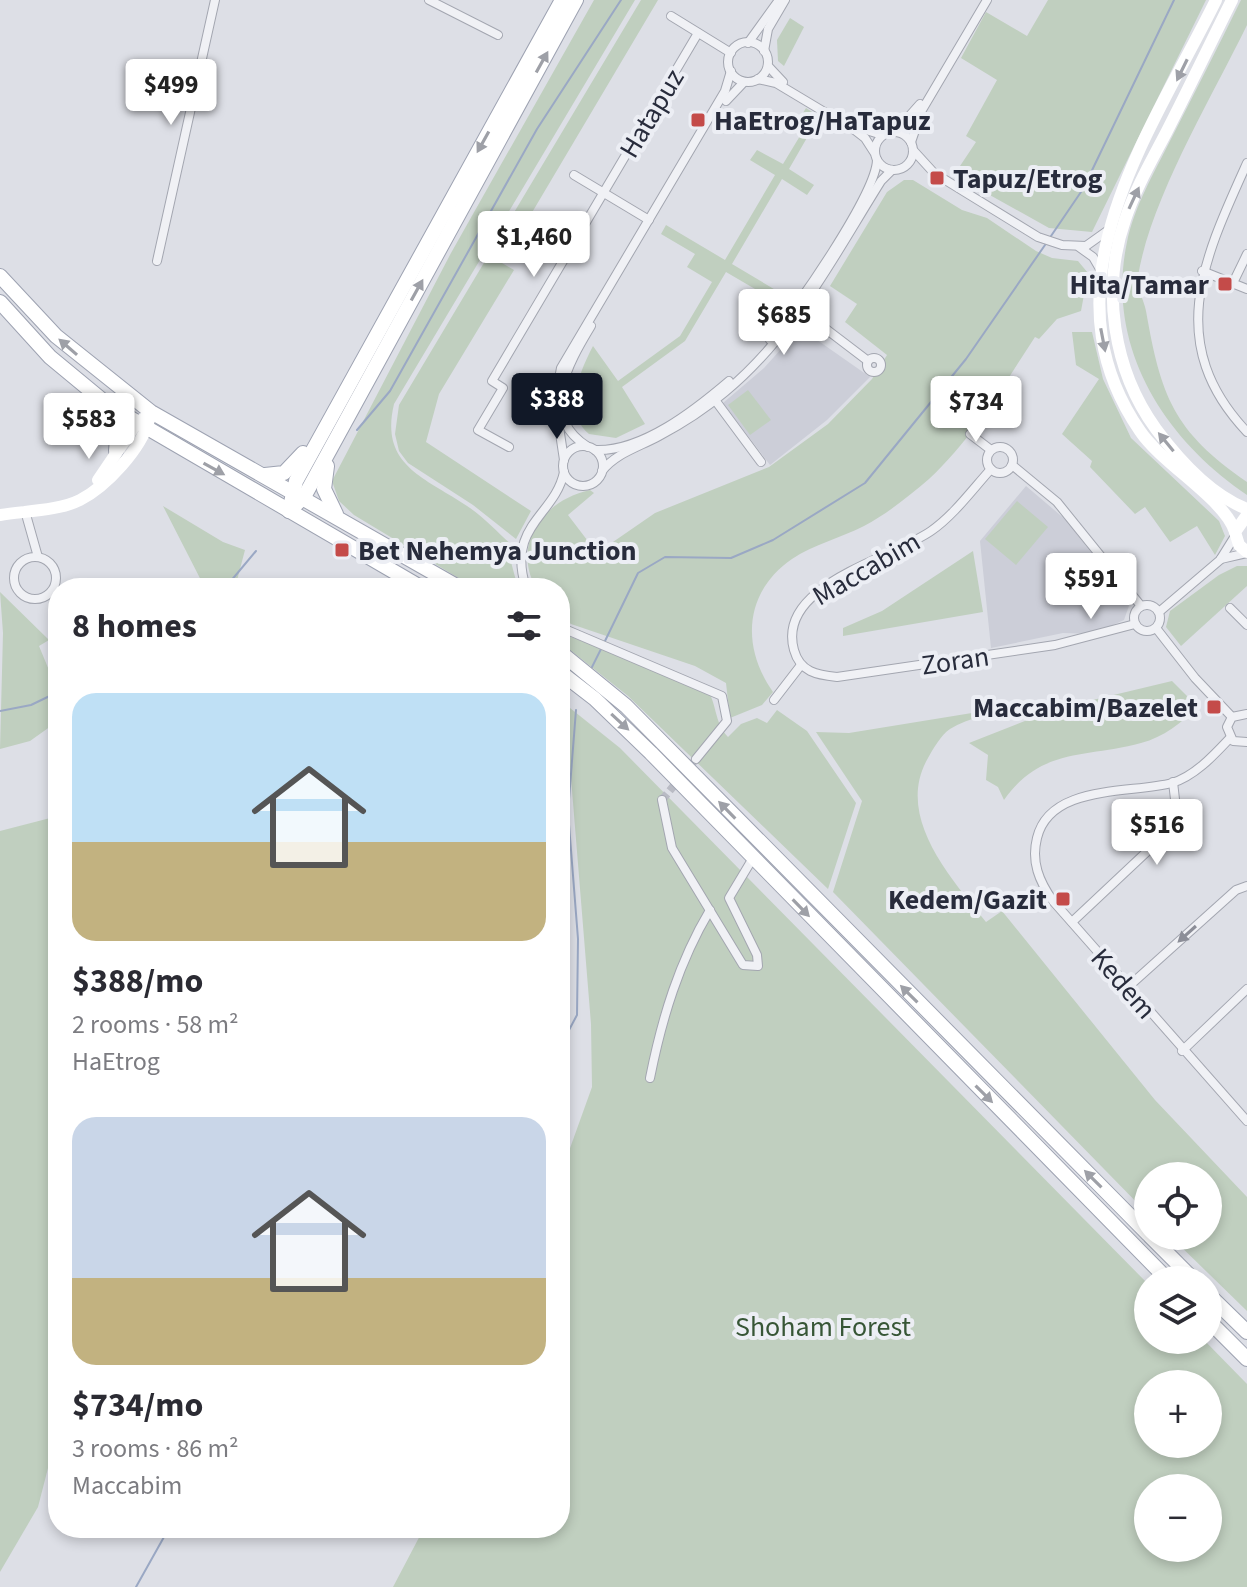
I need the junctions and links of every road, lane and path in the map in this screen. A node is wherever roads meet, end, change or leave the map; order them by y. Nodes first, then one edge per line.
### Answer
1 (215, 0) edge
2 (429, 0) edge
3 (562, 0) edge
4 (576, 0) edge
5 (779, 0) edge
6 (785, 0) edge
7 (984, 0) edge
8 (1216, 0) edge
9 (1232, 0) edge
10 (671, 16) dead end
11 (698, 33) junction
12 (498, 35) dead end
13 (748, 43) junction
14 (764, 51) junction
15 (731, 53) junction
16 (768, 66) junction
17 (731, 71) junction
18 (758, 79) junction
19 (744, 82) junction
20 (896, 131) junction
21 (882, 135) junction
22 (912, 146) junction
23 (875, 156) junction
24 (1247, 163) edge
25 (904, 167) junction
26 (892, 170) junction
27 (934, 173) junction
28 (574, 175) dead end
29 (604, 193) junction
30 (649, 220) junction
31 (1107, 231) junction
32 (1076, 247) junction
33 (1247, 254) edge
34 (157, 261) dead end
35 (1100, 269) junction
36 (1202, 271) junction
37 (0, 276) edge
38 (1233, 283) junction
39 (1247, 289) edge
40 (0, 302) edge
41 (801, 310) junction
42 (868, 361) dead end
43 (341, 396) junction
44 (715, 400) junction
45 (108, 405) junction
46 (151, 412) junction
47 (343, 426) junction
48 (141, 427) junction
49 (1247, 432) edge
50 (970, 434) dead end
51 (509, 447) dead end
52 (591, 448) junction
53 (991, 450) junction
54 (116, 451) junction
55 (564, 460) junction
56 (761, 462) dead end
57 (1012, 465) junction
58 (991, 469) junction
59 (602, 471) junction
60 (564, 472) junction
61 (263, 475) junction
62 (580, 486) junction
63 (92, 490) junction
64 (298, 493) junction
65 (553, 496) junction
66 (25, 511) junction
67 (289, 511) junction
68 (1247, 512) edge
69 (0, 515) edge
70 (342, 520) junction
71 (1235, 534) junction
72 (1247, 553) edge
73 (38, 557) junction
74 (1220, 560) junction
75 (54, 578) edge
76 (405, 578) edge
77 (443, 578) edge
78 (524, 578) edge
79 (48, 591) edge
80 (1141, 606) junction
81 (1230, 608) dead end
82 (1159, 612) junction
83 (1135, 624) junction
84 (1247, 625) edge
85 (1156, 628) junction
86 (570, 631) edge
87 (570, 660) edge
88 (801, 665) junction
89 (570, 680) edge
90 (774, 700) dead end
91 (1247, 714) edge
92 (1232, 717) junction
93 (1230, 738) junction
94 (1247, 742) edge
95 (696, 759) tunnel mouth
96 (1173, 782) junction
97 (662, 800) dead end
98 (753, 858) junction
99 (1247, 886) edge
100 (710, 910) junction
101 (1072, 922) junction
102 (1128, 987) junction
103 (1247, 989) edge
104 (1182, 1051) junction
105 (650, 1078) dead end
106 (1247, 1121) edge
107 (1134, 1220) edge
108 (1164, 1250) edge
109 (1154, 1266) edge
110 (1180, 1266) edge
111 (1222, 1308) edge
112 (1247, 1332) edge
113 (1222, 1334) edge
114 (1247, 1359) edge

1 - 34 street
2 - 12 street
3 -> 43 main road
47 -> 4 main road
5 - 13 street
6 - 14 street
7 - 20 street
7 - 22 street
8 -> 31 main road
68 -> 9 main road
10 - 11 street
11 - 15 street
11 - 29 street, Hatapuz
13 - 14 street
13 - 15 street
14 - 16 street
15 - 17 street
16 - 18 street
16 - 21 street
17 - 19 street
17 - 30 street
18 - 19 street
18 - 23 street
19 - 52 street
20 - 21 street
20 - 22 street
21 - 23 street
22 - 25 street
22 - 27 street
23 - 26 street
23 - 52 street
24 - 36 street
25 - 26 street
25 - 27 street
26 - 41 street
27 - 32 street
28 - 29 street
29 - 30 street
29 - 51 street, Hatapuz
30 - 55 street
31 - 32 street
31 - 35 main road
32 - 35 street
33 - 38 street
35 -> 71 main road
36 - 38 street
36 - 49 street
46 -> 37 main road
38 - 39 street
40 - 45 main road
41 - 42 street
41 - 44 street
43 - 61 main road
43 - 64 main road
44 - 56 street
44 - 59 street
45 - 48 main road
45 - 54 main road
46 - 48 main road
46 - 61 main road
47 - 64 main road
47 - 70 main road
48 - 54 main road
48 - 63 main road
48 -> 67 main road
50 - 53 street
52 - 55 street
52 - 59 street
53 - 57 street
53 - 58 street
54 - 63 main road
55 - 60 street
57 - 58 street
57 - 80 street
58 - 88 street, Maccabim
59 - 62 street
60 - 62 street
60 - 65 street
61 - 64 main road
62 - 65 street
63 - 66 main road
64 - 67 main road
64 - 70 main road
65 - 78 street
66 - 69 main road
66 - 73 street
67 - 76 main road
68 - 71 main road
70 - 77 main road
71 - 72 main road
71 - 74 street
72 - 74 street
73 - 75 street
73 - 79 street
74 - 82 street
80 - 82 street
80 - 83 street
81 - 84 street
82 - 85 street
83 - 85 street
83 - 88 street, Zoran
85 - 92 street
86 - 95 street
107 -> 87 main road
88 - 90 street
89 -> 98 main road
91 - 92 street
92 - 93 street
93 - 94 street
93 - 96 street
96 - 101 street
96 - 101 street, Kedem
97 - 100 street
98 - 100 street
98 -> 109 main road
99 -> 102 street
100 - 105 street
101 - 102 street, Kedem
102 - 104 street, Kedem
103 - 104 street
104 - 106 street, Kedem
108 - 110 main road
111 - 112 main road
113 - 114 main road

